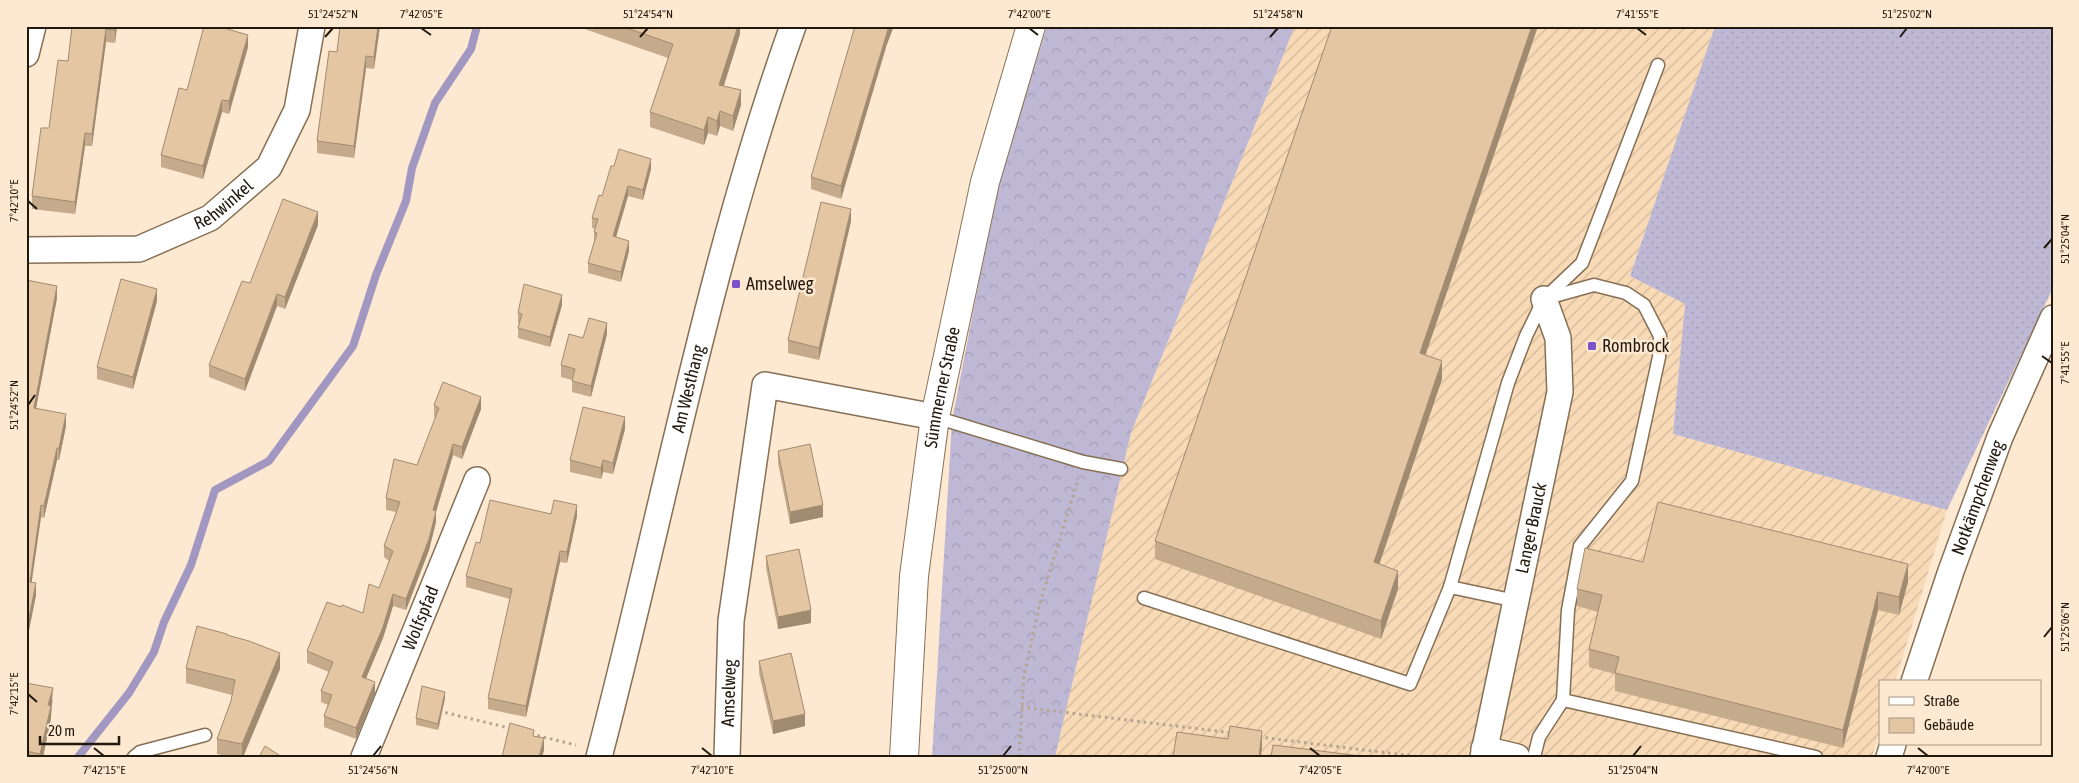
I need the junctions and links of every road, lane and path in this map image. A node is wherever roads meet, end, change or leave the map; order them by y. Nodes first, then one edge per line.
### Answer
1 (33, 26) edge
2 (312, 26) edge
3 (793, 26) edge
4 (1031, 26) edge
5 (26, 54) edge
6 (1658, 65) dead end
7 (26, 250) edge
8 (1544, 299) junction
9 (2053, 318) edge
10 (935, 417) junction
11 (1084, 462) junction
12 (1121, 469) dead end
13 (477, 480) dead end
14 (1450, 587) junction
15 (1144, 598) dead end
16 (1516, 601) junction
17 (1915, 680) edge
18 (1563, 700) junction
19 (1021, 707) junction
20 (436, 710) edge
21 (513, 730) edge
22 (523, 732) edge
23 (1235, 734) edge
24 (205, 735) dead end
25 (1254, 736) edge
26 (1484, 753) edge
27 (600, 754) edge
28 (134, 757) edge
29 (364, 757) edge
30 (727, 757) edge
31 (904, 757) edge
32 (1019, 757) edge
33 (1422, 757) edge
34 (1517, 757) edge
35 (1534, 757) edge
36 (1816, 757) edge

1 - 5 street
2 - 7 street, Rehwinkel
3 - 27 street, Am Westhang
4 - 10 main road, Sümmerner Straße
6 - 8 lane
8 - 14 lane
8 - 16 street, Langer Brauck
8 - 18 lane
9 - 17 street, Notkämpchenweg
10 - 11 lane
10 - 30 street, Amselweg
10 - 31 main road, Sümmerner Straße
11 - 12 lane
11 - 19 path
13 - 29 street, Wolfspfad
14 - 15 lane
14 - 16 lane
16 - 26 street, Langer Brauck
18 - 35 lane
18 - 36 lane
19 - 23 path
19 - 32 path
20 - 21 path
22 - 27 path
24 - 28 lane
25 - 33 path
26 - 34 street

